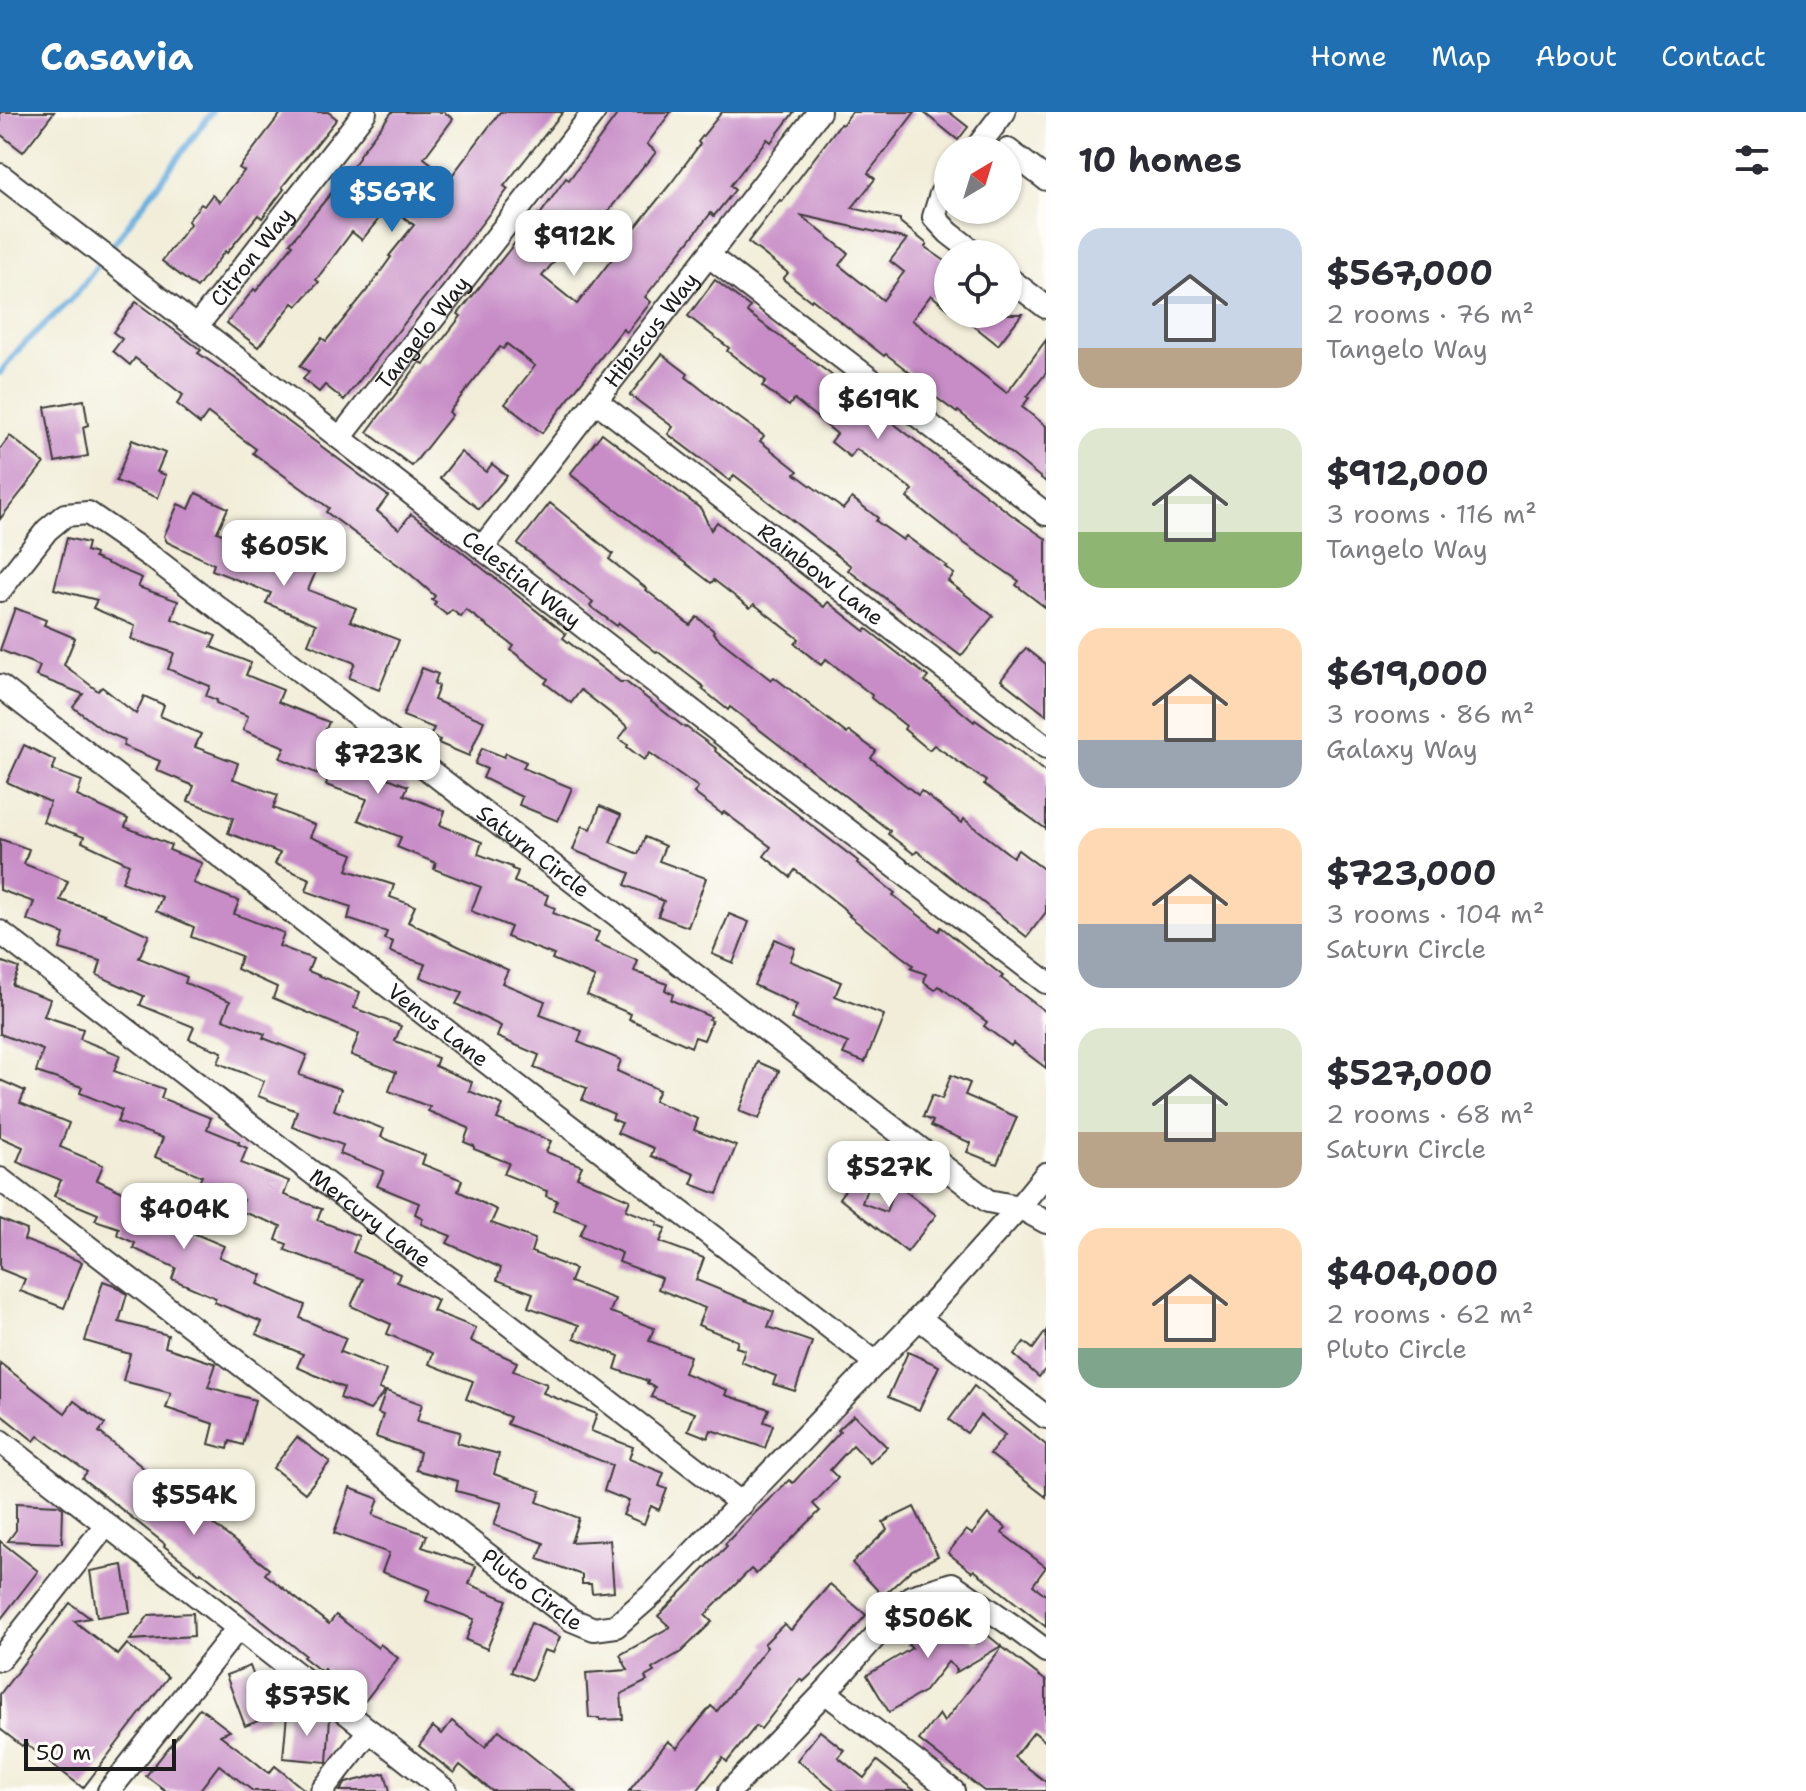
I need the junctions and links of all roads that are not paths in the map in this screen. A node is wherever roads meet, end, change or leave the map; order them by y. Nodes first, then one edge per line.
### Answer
1 (365, 112) edge
2 (594, 112) edge
3 (819, 112) edge
4 (1004, 112) edge
5 (986, 136) edge
6 (1022, 161) edge
7 (0, 175) edge
8 (1046, 179) edge
9 (941, 224) edge
10 (958, 240) edge
11 (709, 256) junction
12 (1022, 289) edge
13 (1046, 307) edge
14 (197, 326) junction
15 (596, 401) junction
16 (340, 438) junction
17 (1046, 514) edge
18 (482, 548) junction
19 (0, 590) edge
20 (0, 686) edge
21 (1046, 747) edge
22 (0, 932) edge
23 (1043, 972) edge
24 (1046, 1174) edge
25 (0, 1179) edge
26 (1019, 1207) junction
27 (1046, 1222) edge
28 (919, 1318) junction
29 (876, 1363) junction
30 (1046, 1417) edge
31 (0, 1441) edge
32 (742, 1504) junction
33 (106, 1525) junction
34 (238, 1628) junction
35 (1046, 1651) edge
36 (0, 1659) edge
37 (825, 1692) junction
38 (369, 1731) junction
39 (109, 1791) edge
40 (322, 1791) edge
41 (446, 1791) edge
42 (730, 1791) edge
43 (953, 1791) edge

1 - 14 street, Citron Way
2 - 16 street, Tangelo Way
3 - 11 street, Hibiscus Way
4 - 5 street
6 - 8 street
7 - 14 street, Celestial Way
9 - 10 street
11 - 15 street, Hibiscus Way
11 - 17 street
12 - 13 street
14 - 16 street, Celestial Way
15 - 18 street, Hibiscus Way
15 - 21 street, Rainbow Lane
16 - 18 street, Celestial Way
18 - 23 street, Celestial Way
19 - 26 street, Saturn Circle
20 - 29 street, Venus Lane
22 - 32 street, Mercury Lane
24 - 26 street, Pluto Circle
25 - 32 street, Pluto Circle
26 - 27 street, Saturn Circle
26 - 28 street, Pluto Circle
28 - 29 street, Pluto Circle
28 - 30 street
29 - 32 street, Pluto Circle
31 - 33 street
33 - 34 street
33 - 36 street
34 - 38 street
34 - 39 street
35 - 37 street
37 - 42 street
37 - 43 street
38 - 40 street
38 - 41 street

